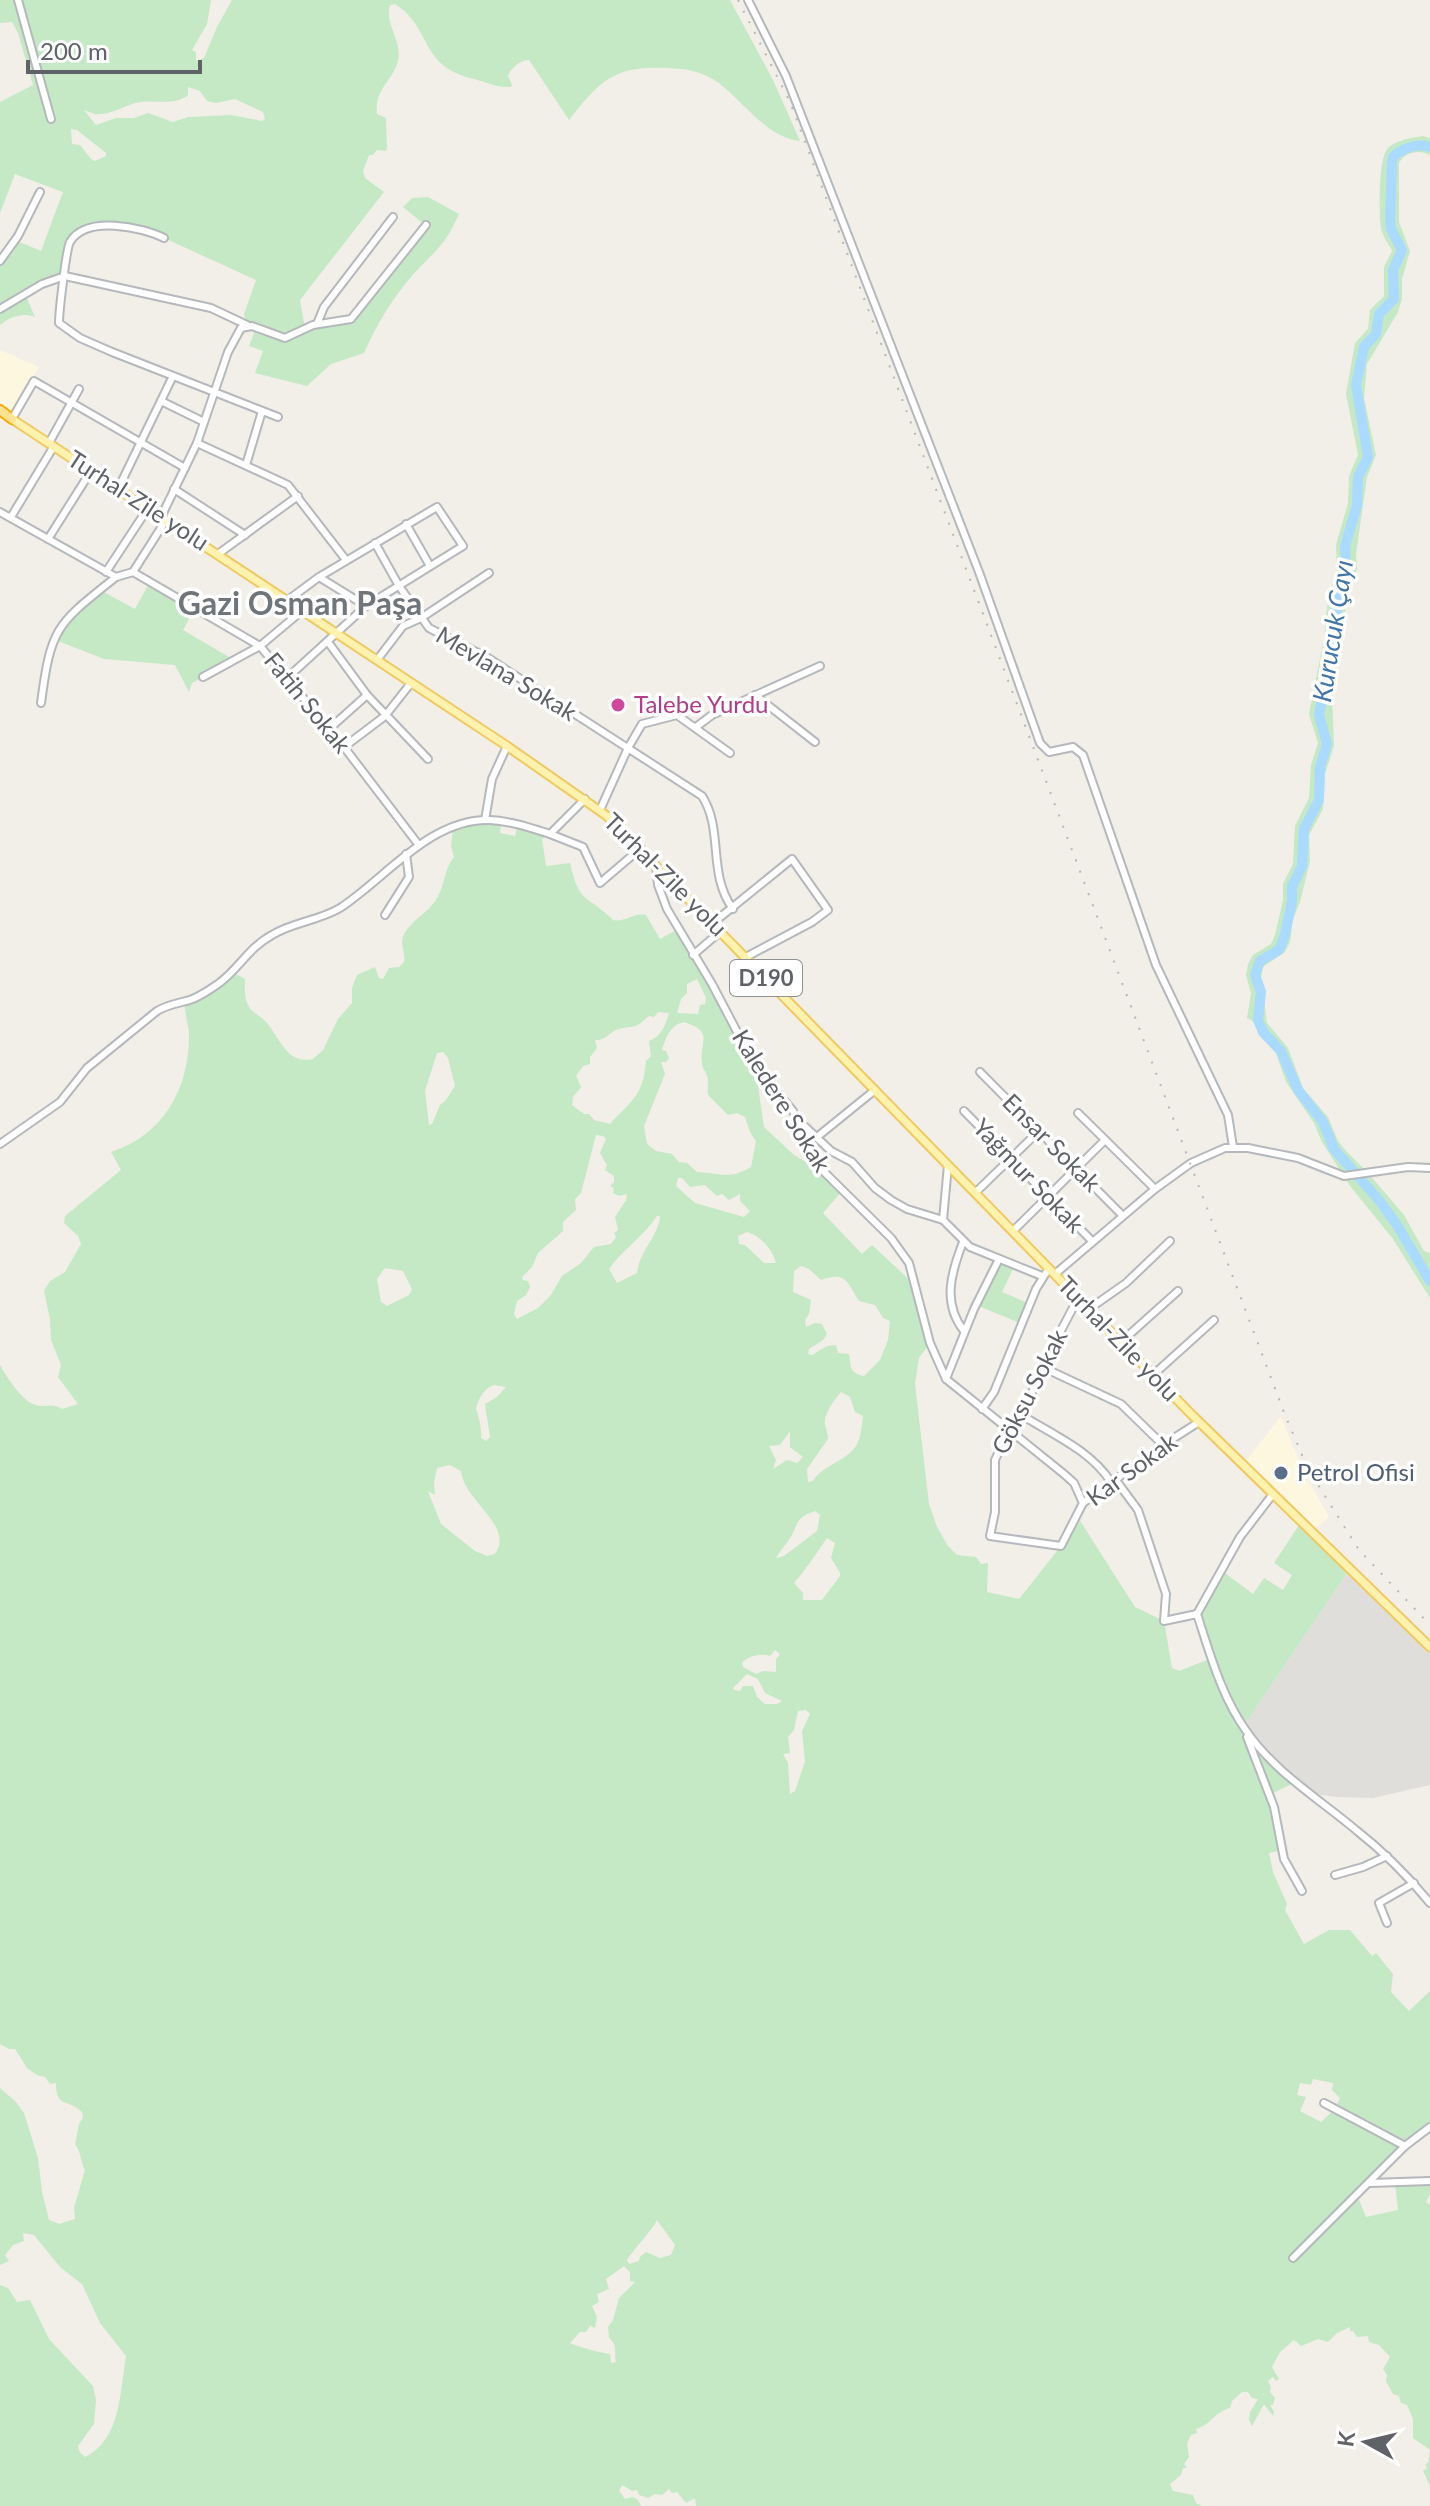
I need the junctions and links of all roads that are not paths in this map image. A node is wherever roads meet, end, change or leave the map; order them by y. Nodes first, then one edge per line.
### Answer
1 (18, 0) edge
2 (748, 0) edge
3 (51, 119) dead end
4 (40, 192) dead end
5 (393, 217) dead end
6 (426, 225) dead end
7 (164, 238) dead end
8 (0, 261) edge
9 (65, 276) junction
10 (0, 309) edge
11 (317, 324) junction
12 (247, 325) junction
13 (173, 376) junction
14 (79, 389) dead end
15 (214, 392) junction
16 (161, 401) junction
17 (71, 403) junction
18 (0, 411) edge
19 (262, 411) junction
20 (278, 417) dead end
21 (12, 419) junction
22 (204, 422) junction
23 (141, 441) junction
24 (197, 443) junction
25 (51, 444) junction
26 (246, 465) junction
27 (185, 468) junction
28 (91, 471) junction
29 (118, 489) junction
30 (174, 489) junction
31 (298, 496) junction
32 (148, 508) junction
33 (0, 512) edge
34 (11, 517) junction
35 (164, 518) junction
36 (406, 524) junction
37 (245, 535) junction
38 (48, 539) junction
39 (375, 543) junction
40 (218, 554) junction
41 (346, 560) junction
42 (430, 566) junction
43 (106, 572) junction
44 (133, 572) junction
45 (489, 573) dead end
46 (116, 577) junction
47 (319, 577) junction
48 (399, 586) junction
49 (288, 600) junction
50 (366, 606) junction
51 (303, 610) junction
52 (421, 618) junction
53 (338, 634) junction
54 (328, 642) junction
55 (260, 646) junction
56 (377, 660) junction
57 (820, 666) dead end
58 (203, 677) dead end
59 (287, 678) junction
60 (411, 683) junction
61 (367, 695) junction
62 (755, 695) junction
63 (41, 703) dead end
64 (385, 716) junction
65 (696, 727) junction
66 (329, 729) junction
67 (815, 742) dead end
68 (507, 746) junction
69 (344, 747) junction
70 (628, 748) junction
71 (730, 753) dead end
72 (428, 759) dead end
73 (585, 799) junction
74 (600, 810) junction
75 (485, 820) junction
76 (550, 834) junction
77 (418, 844) junction
78 (641, 848) junction
79 (406, 854) junction
80 (655, 863) junction
81 (733, 909) junction
82 (385, 915) dead end
83 (713, 923) junction
84 (721, 931) junction
85 (693, 955) junction
86 (746, 957) junction
87 (980, 1072) dead end
88 (875, 1090) junction
89 (964, 1111) dead end
90 (1078, 1113) dead end
91 (796, 1119) junction
92 (1039, 1131) junction
93 (817, 1137) junction
94 (1105, 1140) junction
95 (0, 1144) edge
96 (1233, 1147) junction
97 (1011, 1158) junction
98 (948, 1165) junction
99 (1430, 1168) edge
100 (1076, 1169) junction
101 (1155, 1189) junction
102 (975, 1193) junction
103 (1048, 1197) junction
104 (1122, 1215) junction
105 (943, 1220) junction
106 (1013, 1231) junction
107 (1092, 1241) junction
108 (1170, 1241) dead end
109 (963, 1242) junction
110 (999, 1259) junction
111 (1052, 1271) junction
112 (1042, 1276) junction
113 (1178, 1291) dead end
114 (1078, 1298) junction
115 (1089, 1309) junction
116 (1214, 1320) dead end
117 (964, 1331) junction
118 (1121, 1342) junction
119 (1042, 1367) junction
120 (1153, 1375) junction
121 (946, 1379) junction
122 (982, 1409) junction
123 (1023, 1416) junction
124 (1199, 1422) junction
125 (1012, 1432) junction
126 (1163, 1445) junction
127 (1113, 1481) junction
128 (1273, 1494) junction
129 (1083, 1503) junction
130 (990, 1536) joint
131 (1197, 1614) junction
132 (1430, 1647) edge
133 (1245, 1731) junction
134 (1387, 1856) junction
135 (1335, 1875) dead end
136 (1414, 1883) junction
137 (1302, 1891) dead end
138 (1430, 1903) edge
139 (1387, 1923) dead end
140 (1324, 2103) dead end
141 (1430, 2127) edge
142 (1405, 2146) junction
143 (1430, 2181) edge
144 (1369, 2183) junction
145 (1293, 2258) dead end

1 - 3 street
2 - 96 street
4 - 8 street
5 - 11 street
6 - 11 street
7 - 9 street
9 - 10 street
9 - 12 street
9 - 13 street
11 - 12 street
12 - 15 street
13 - 15 street
13 - 16 street
14 - 17 street
15 - 19 street
15 - 22 street
16 - 22 street
16 - 23 street
17 - 21 street
17 - 23 street
17 - 25 street
18 - 21 highway, D190
19 - 20 street
19 - 26 street
21 - 25 main road, Turhal-Zile yolu / D190
22 - 24 street
23 - 27 street
23 - 29 street
24 - 26 street
24 - 27 street
25 - 28 main road, Turhal-Zile yolu / D190
25 - 34 street
26 - 31 street
27 - 30 street
28 - 29 main road, Turhal-Zile yolu / D190
28 - 38 street
29 - 32 main road, Turhal-Zile yolu / D190
30 - 35 street
30 - 37 street
31 - 37 street
31 - 41 street
32 - 35 main road, Turhal-Zile yolu / D190
32 - 43 street
33 - 34 street
34 - 38 street
35 - 40 main road, Turhal-Zile yolu / D190
35 - 44 street
36 - 39 street
36 - 42 street
36 - 42 street
37 - 40 street
38 - 43 street
39 - 41 street
39 - 48 street, Mevlana Sokak
40 - 49 main road, Turhal-Zile yolu / D190
41 - 47 street
42 - 48 street
43 - 46 street
44 - 46 street
44 - 55 street, Fatih Sokak
45 - 52 street
46 - 63 street
47 - 49 street
47 - 50 street
48 - 50 street
48 - 52 street, Mevlana Sokak
49 - 51 main road, Turhal-Zile yolu / D190
50 - 53 street
51 - 53 main road, Turhal-Zile yolu / D190
51 - 55 street
52 - 56 street
52 - 70 street, Mevlana Sokak
53 - 54 street
53 - 56 main road, Turhal-Zile yolu / D190
54 - 59 street
54 - 61 street
55 - 58 street
55 - 59 street, Fatih Sokak
56 - 60 main road, Turhal-Zile yolu / D190
57 - 62 street
59 - 66 street, Fatih Sokak
60 - 64 street
60 - 68 main road, Turhal-Zile yolu / D190
61 - 64 street
61 - 66 street
62 - 65 street
62 - 67 street
64 - 69 street
64 - 72 street
65 - 70 street
65 - 71 street
66 - 69 street, Fatih Sokak
68 - 73 main road, Turhal-Zile yolu / D190
68 - 75 street
69 - 77 street, Fatih Sokak
70 - 74 street
70 - 81 street, Mevlana Sokak
73 - 74 main road, Turhal-Zile yolu / D190
73 - 76 street
74 - 78 main road, Turhal-Zile yolu / D190
75 - 76 street
75 - 77 street
76 - 78 street
77 - 79 street
78 - 80 main road, Turhal-Zile yolu / D190
79 - 82 street
79 - 95 street
80 - 83 main road, Turhal-Zile yolu / D190
80 - 85 street, Kaledere Sokak
81 - 83 street
81 - 86 street
83 - 84 main road, Turhal-Zile yolu / D190
84 - 85 street
84 - 86 main road, Turhal-Zile yolu / D190
85 - 91 street, Kaledere Sokak
86 - 88 main road, Turhal-Zile yolu / D190
87 - 92 street, Ensar Sokak
88 - 93 street
88 - 98 main road, Turhal-Zile yolu / D190
89 - 97 street, Yağmur Sokak
90 - 94 street
91 - 93 street
91 - 121 street, Kaledere Sokak
92 - 97 street
92 - 100 street, Ensar Sokak
93 - 105 street
94 - 100 street
94 - 101 street
96 - 99 street
96 - 101 street
97 - 102 street
97 - 103 street, Yağmur Sokak
98 - 102 main road, Turhal-Zile yolu / D190
98 - 105 street
100 - 103 street
100 - 104 street, Ensar Sokak
101 - 104 street
102 - 106 main road, Turhal-Zile yolu / D190
103 - 106 street
103 - 107 street, Yağmur Sokak
104 - 107 street
105 - 109 street
106 - 111 main road, Turhal-Zile yolu / D190
107 - 111 street
108 - 115 street
109 - 110 street
109 - 117 street
110 - 112 street
110 - 117 street
111 - 112 street
111 - 114 main road, Turhal-Zile yolu / D190
112 - 122 street
113 - 118 street
114 - 115 main road, Turhal-Zile yolu / D190
114 - 119 street, Göksu Sokak
115 - 118 main road, Turhal-Zile yolu / D190
116 - 120 street
117 - 121 street
118 - 120 main road, Turhal-Zile yolu / D190
119 - 123 street, Göksu Sokak
119 - 126 street
120 - 124 main road, Turhal-Zile yolu / D190
121 - 122 street, Kaledere Sokak
122 - 125 street, Kaledere Sokak
123 - 125 street, Göksu Sokak
123 - 127 street
124 - 126 street, Kar Sokak
124 - 128 main road, Turhal-Zile yolu / D190
125 - 129 street, Kaledere Sokak
125 - 130 street, Göksu Sokak
126 - 127 street, Kar Sokak
127 - 129 street, Kar Sokak
127 - 131 street
128 - 131 street
128 - 132 main road, Turhal-Zile yolu / D190
129 - 130 street, Kar Sokak
131 - 133 street
133 - 134 street
133 - 137 street
134 - 135 street
134 - 136 street
136 - 138 street
136 - 139 street
140 - 142 street
141 - 142 street
142 - 144 street
143 - 144 street
144 - 145 street

